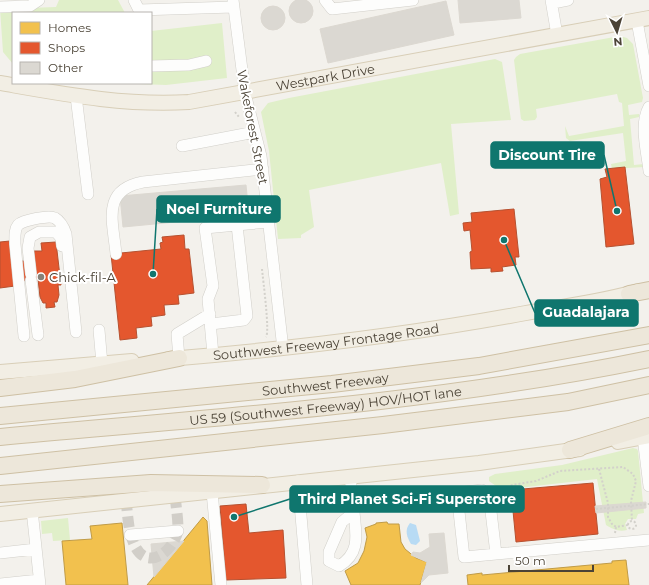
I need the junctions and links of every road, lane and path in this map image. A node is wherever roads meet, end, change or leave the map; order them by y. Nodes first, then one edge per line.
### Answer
1 (39, 0) edge
2 (134, 0) edge
3 (325, 0) edge
4 (413, 0) edge
5 (568, 0) edge
6 (552, 1) edge
7 (13, 3) edge
8 (233, 3) edge
9 (0, 6) edge
10 (643, 19) edge
11 (557, 35) junction
12 (206, 61) dead end
13 (152, 66) edge
14 (0, 83) edge
15 (12, 84) edge
16 (13, 84) edge
17 (38, 86) edge
18 (649, 86) edge
19 (245, 93) junction
20 (76, 96) junction
21 (649, 107) edge
22 (255, 132) junction
23 (182, 146) dead end
24 (648, 146) edge
25 (263, 170) junction
26 (649, 171) edge
27 (88, 194) dead end
28 (268, 222) junction
29 (238, 225) junction
30 (116, 254) dead end
31 (649, 289) edge
32 (629, 294) joint
33 (210, 319) junction
34 (99, 330) dead end
35 (38, 335) dead end
36 (649, 335) edge
37 (24, 336) dead end
38 (283, 349) junction
39 (214, 355) junction
40 (179, 358) junction
41 (649, 359) edge
42 (102, 364) junction
43 (0, 372) edge
44 (649, 385) edge
45 (0, 388) edge
46 (0, 416) edge
47 (647, 433) edge
48 (0, 438) edge
49 (570, 450) joint
50 (647, 457) edge
51 (0, 466) edge
52 (599, 469) junction
53 (350, 476) junction
54 (298, 481) junction
55 (262, 485) junction
56 (649, 486) edge
57 (504, 490) dead end
58 (212, 492) junction
59 (0, 494) edge
60 (649, 504) edge
61 (632, 506) junction
62 (608, 508) junction
63 (596, 509) dead end
64 (32, 510) junction
65 (354, 512) dead end
66 (0, 514) edge
67 (632, 521) junction
68 (616, 527) dead end
69 (178, 531) dead end
70 (130, 535) dead end
71 (649, 540) edge
72 (36, 549) junction
73 (0, 553) edge
74 (496, 554) junction
75 (40, 583) edge
76 (0, 584) edge
77 (221, 585) edge
78 (307, 585) edge

1 - 7 street
2 - 8 street
3 - 4 street
5 - 6 street
6 - 11 street
7 - 9 street
8 - 19 street, Wakeforest Street
10 - 11 main road, Westpark Drive
10 - 18 street
11 - 19 main road, Westpark Drive
12 - 13 street
14 - 15 main road, Westpark Drive
16 - 17 main road, Westpark Drive
17 - 20 main road, Westpark Drive
19 - 20 main road, Westpark Drive
19 - 22 street, Wakeforest Street
20 - 27 street
21 - 24 street
22 - 23 street
22 - 25 street, Wakeforest Street
24 - 26 street
25 - 28 street, Wakeforest Street
25 - 30 street
28 - 29 street
28 - 38 street, Wakeforest Street
29 - 33 street
29 - 33 street
31 - 32 highway
32 - 38 main road, Southwest Freeway Frontage Road
33 - 39 street
33 - 40 street
34 - 42 street
35 - 37 street
36 - 46 highway, Southwest Freeway
38 - 39 main road, Southwest Freeway Frontage Road
39 - 40 main road, Southwest Freeway Frontage Road
40 - 42 main road, Southwest Freeway Frontage Road
40 - 45 highway
41 - 48 highway, US 59 (Southwest Freeway) HOV/HOT lane
42 - 43 main road, Southwest Freeway Frontage Road
44 - 51 highway
47 - 49 highway
47 - 50 street
49 - 53 main road
50 - 56 street
52 - 57 path
52 - 61 path
52 - 62 path
53 - 54 main road
53 - 65 street
54 - 55 main road
54 - 78 street
55 - 58 main road
55 - 59 highway
58 - 64 main road
58 - 77 street
60 - 61 path
61 - 62 path
61 - 67 path
62 - 63 path
62 - 68 path
64 - 66 main road
64 - 72 street
67 - 67 path
69 - 70 street
71 - 74 street
72 - 73 street
72 - 75 street
74 - 74 street
75 - 76 street

